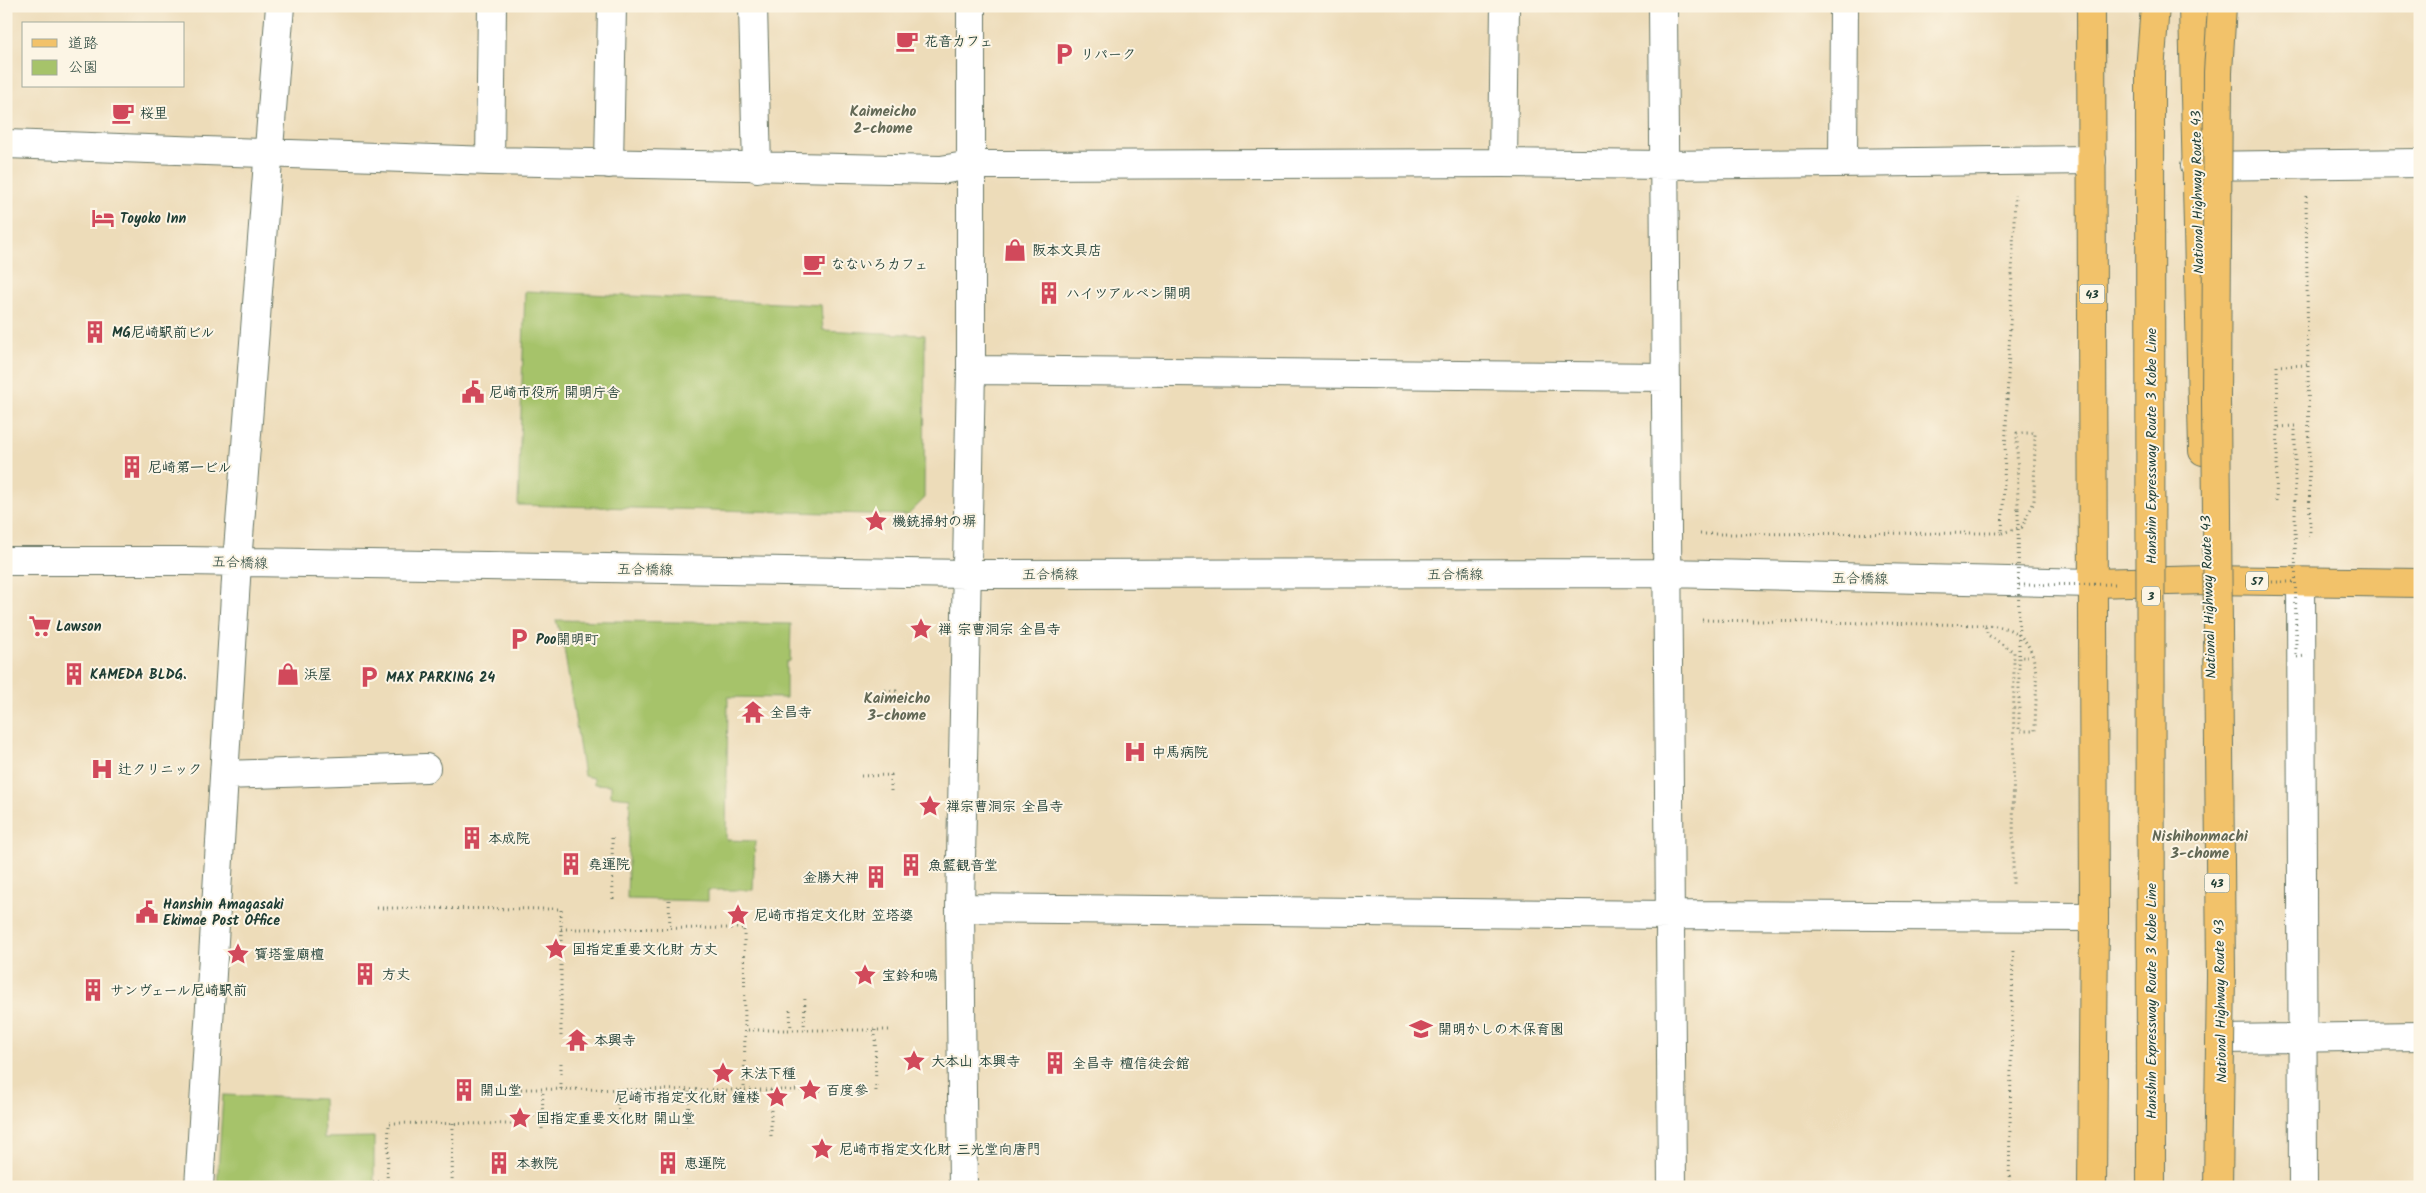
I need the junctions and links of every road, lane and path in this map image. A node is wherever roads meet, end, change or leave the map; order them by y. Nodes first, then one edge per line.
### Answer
1 (280, 6) edge
2 (492, 6) edge
3 (612, 6) edge
4 (753, 6) edge
5 (971, 6) edge
6 (1505, 6) edge
7 (1663, 6) edge
8 (1844, 6) edge
9 (2091, 6) edge
10 (2148, 6) edge
11 (2155, 6) edge
12 (2193, 6) edge
13 (2222, 6) edge
14 (2150, 71) junction
15 (6, 144) edge
16 (269, 153) junction
17 (2017, 159) junction
18 (2092, 160) junction
19 (490, 161) junction
20 (1503, 163) junction
21 (1843, 163) junction
22 (2420, 163) edge
23 (609, 164) junction
24 (970, 165) junction
25 (1665, 165) junction
26 (2196, 166) junction
27 (2305, 166) junction
28 (757, 168) junction
29 (2308, 365) junction
30 (970, 370) junction
31 (1666, 377) junction
32 (2278, 427) junction
33 (2276, 500) dead end
34 (2002, 533) junction
35 (1698, 534) dead end
36 (2310, 537) dead end
37 (6, 561) edge
38 (237, 563) junction
39 (1667, 573) junction
40 (967, 574) junction
41 (2207, 580) junction
42 (2301, 582) junction
43 (2093, 583) junction
44 (2420, 584) edge
45 (1697, 624) dead end
46 (1985, 625) junction
47 (2014, 652) dead end
48 (2306, 656) dead end
49 (2019, 657) junction
50 (2028, 657) dead end
51 (883, 690) dead end
52 (873, 698) dead end
53 (426, 768) dead end
54 (224, 775) junction
55 (861, 776) dead end
56 (891, 791) dead end
57 (612, 838) dead end
58 (669, 900) dead end
59 (613, 903) dead end
60 (377, 908) dead end
61 (960, 908) junction
62 (743, 914) dead end
63 (1670, 916) junction
64 (2094, 917) junction
65 (670, 928) junction
66 (744, 928) junction
67 (561, 929) junction
68 (269, 950) dead end
69 (269, 961) dead end
70 (804, 995) dead end
71 (790, 1010) dead end
72 (745, 1030) junction
73 (791, 1030) junction
74 (804, 1030) junction
75 (875, 1030) junction
76 (889, 1030) dead end
77 (2420, 1036) edge
78 (2303, 1037) junction
79 (2222, 1039) junction
80 (561, 1040) dead end
81 (561, 1063) dead end
82 (521, 1089) dead end
83 (543, 1089) junction
84 (561, 1089) junction
85 (617, 1089) junction
86 (689, 1090) junction
87 (742, 1090) junction
88 (771, 1090) junction
89 (821, 1090) dead end
90 (876, 1094) dead end
91 (740, 1102) dead end
92 (543, 1112) junction
93 (453, 1123) junction
94 (688, 1128) dead end
95 (542, 1129) dead end
96 (618, 1129) dead end
97 (771, 1136) dead end
98 (373, 1182) dead end
99 (387, 1182) junction
100 (199, 1187) edge
101 (963, 1187) edge
102 (1672, 1187) edge
103 (2092, 1187) edge
104 (2151, 1187) edge
105 (2218, 1187) edge
106 (2222, 1187) edge
107 (2303, 1187) edge

1 - 16 street
2 - 19 street
3 - 23 street
4 - 28 street
5 - 24 street
6 - 20 street
7 - 25 street
8 - 21 street
9 - 18 main road, 43
10 - 14 main road, bridge
11 - 14 main road, Hanshin Expressway Route 3 Kobe Line / 3, bridge
12 - 26 main road, National Highway Route 43 / 43
13 - 105 main road, bridge
14 - 104 main road, Hanshin Expressway Route 3 Kobe Line / 3, bridge
15 - 16 street
16 - 19 street
16 - 38 street
17 - 18 street
17 - 21 street
17 - 34 path
18 - 43 main road, 43
19 - 23 street
20 - 24 street
20 - 25 street
21 - 25 street
22 - 27 street
23 - 28 street
24 - 28 street
24 - 30 street
25 - 31 street
26 - 27 street
26 - 41 main road, National Highway Route 43 / 43
27 - 29 path
29 - 32 path
29 - 36 path
30 - 31 street
30 - 40 street
31 - 39 street
32 - 33 path
32 - 48 path, bridge
34 - 35 path
34 - 49 path, bridge
37 - 38 street, 五合橋線
38 - 40 street, 五合橋線
38 - 54 street
39 - 40 street, 五合橋線
39 - 43 street, 五合橋線
39 - 63 street
40 - 61 street
41 - 42 main road, 57
41 - 43 main road, 57
41 - 79 main road, National Highway Route 43 / 43
42 - 44 main road, 57
42 - 78 street
43 - 64 main road, 43
45 - 46 path
46 - 47 path
46 - 49 path
49 - 50 path
51 - 52 path
53 - 54 street
54 - 100 street
55 - 56 path
57 - 59 path
58 - 65 path
60 - 67 path
61 - 63 street
61 - 101 street
62 - 66 path
63 - 64 street
63 - 102 street
64 - 103 main road, 43
65 - 66 path
65 - 67 path
66 - 72 path
67 - 80 path
68 - 69 path
70 - 74 path
71 - 73 path
72 - 73 path
72 - 87 path
73 - 74 path
74 - 75 path
75 - 76 path
75 - 90 path
77 - 78 street
78 - 79 street
78 - 107 street
79 - 106 main road, National Highway Route 43 / 43
81 - 84 path
82 - 83 path
83 - 84 path
83 - 92 path
84 - 85 path
85 - 86 path
85 - 96 path
86 - 87 path
86 - 94 path
87 - 88 path
87 - 91 path
88 - 89 path
88 - 97 path
92 - 93 path
92 - 95 path
93 - 99 path
93 - 99 path
98 - 99 path

